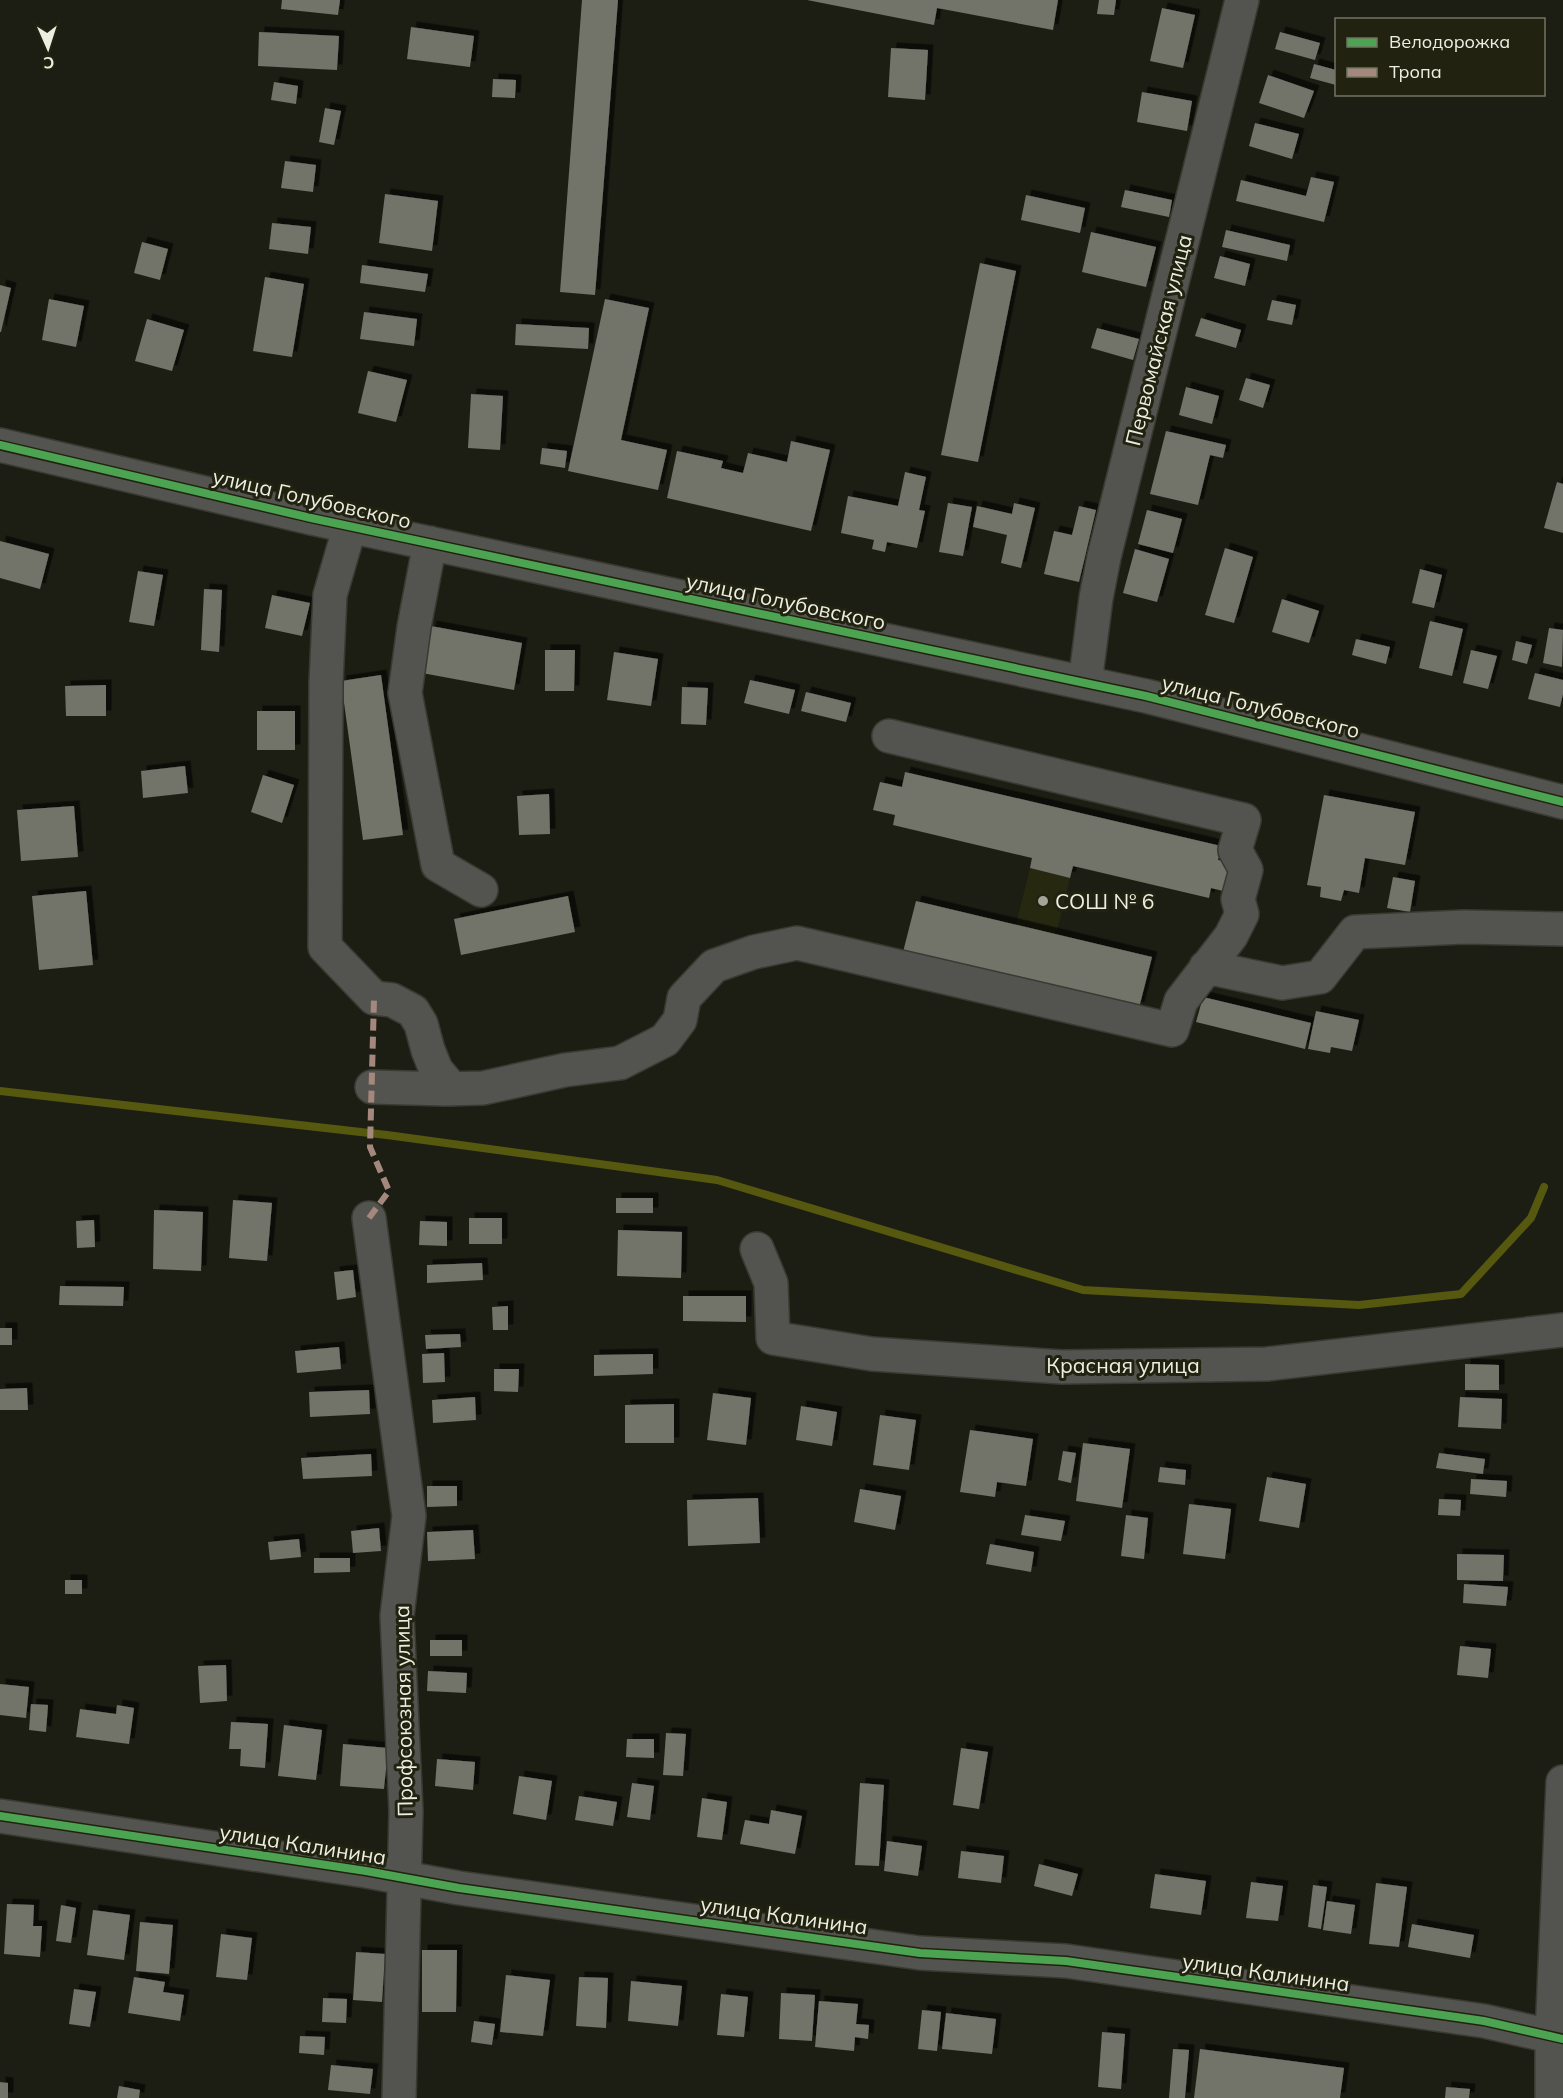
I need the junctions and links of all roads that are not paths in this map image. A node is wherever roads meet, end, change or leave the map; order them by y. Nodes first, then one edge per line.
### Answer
1 (1242, 0) edge
2 (0, 445) edge
3 (351, 526) junction
4 (430, 543) junction
5 (1085, 682) junction
6 (889, 736) dead end
7 (1563, 802) edge
8 (481, 891) dead end
9 (1563, 929) edge
10 (1206, 967) junction
11 (372, 1087) dead end
12 (452, 1089) junction
13 (369, 1218) dead end
14 (757, 1249) dead end
15 (1563, 1330) edge
16 (1563, 1782) edge
17 (0, 1816) edge
18 (405, 1878) junction
19 (1558, 2037) edge
20 (399, 2098) edge
21 (1552, 2098) edge

1 - 5 street, Первомайская улица
2 - 3 street, улица Голубовского
3 - 4 street, улица Голубовского
3 - 12 street
4 - 5 street, улица Голубовского
4 - 8 street
5 - 7 street, улица Голубовского
6 - 10 street
9 - 10 street
10 - 12 street
11 - 12 street
13 - 18 street, Профсоюзная улица
14 - 15 street, Красная улица
16 - 19 street
17 - 18 street, улица Калинина
18 - 19 street, улица Калинина
18 - 20 street, Профсоюзная улица
19 - 21 street

